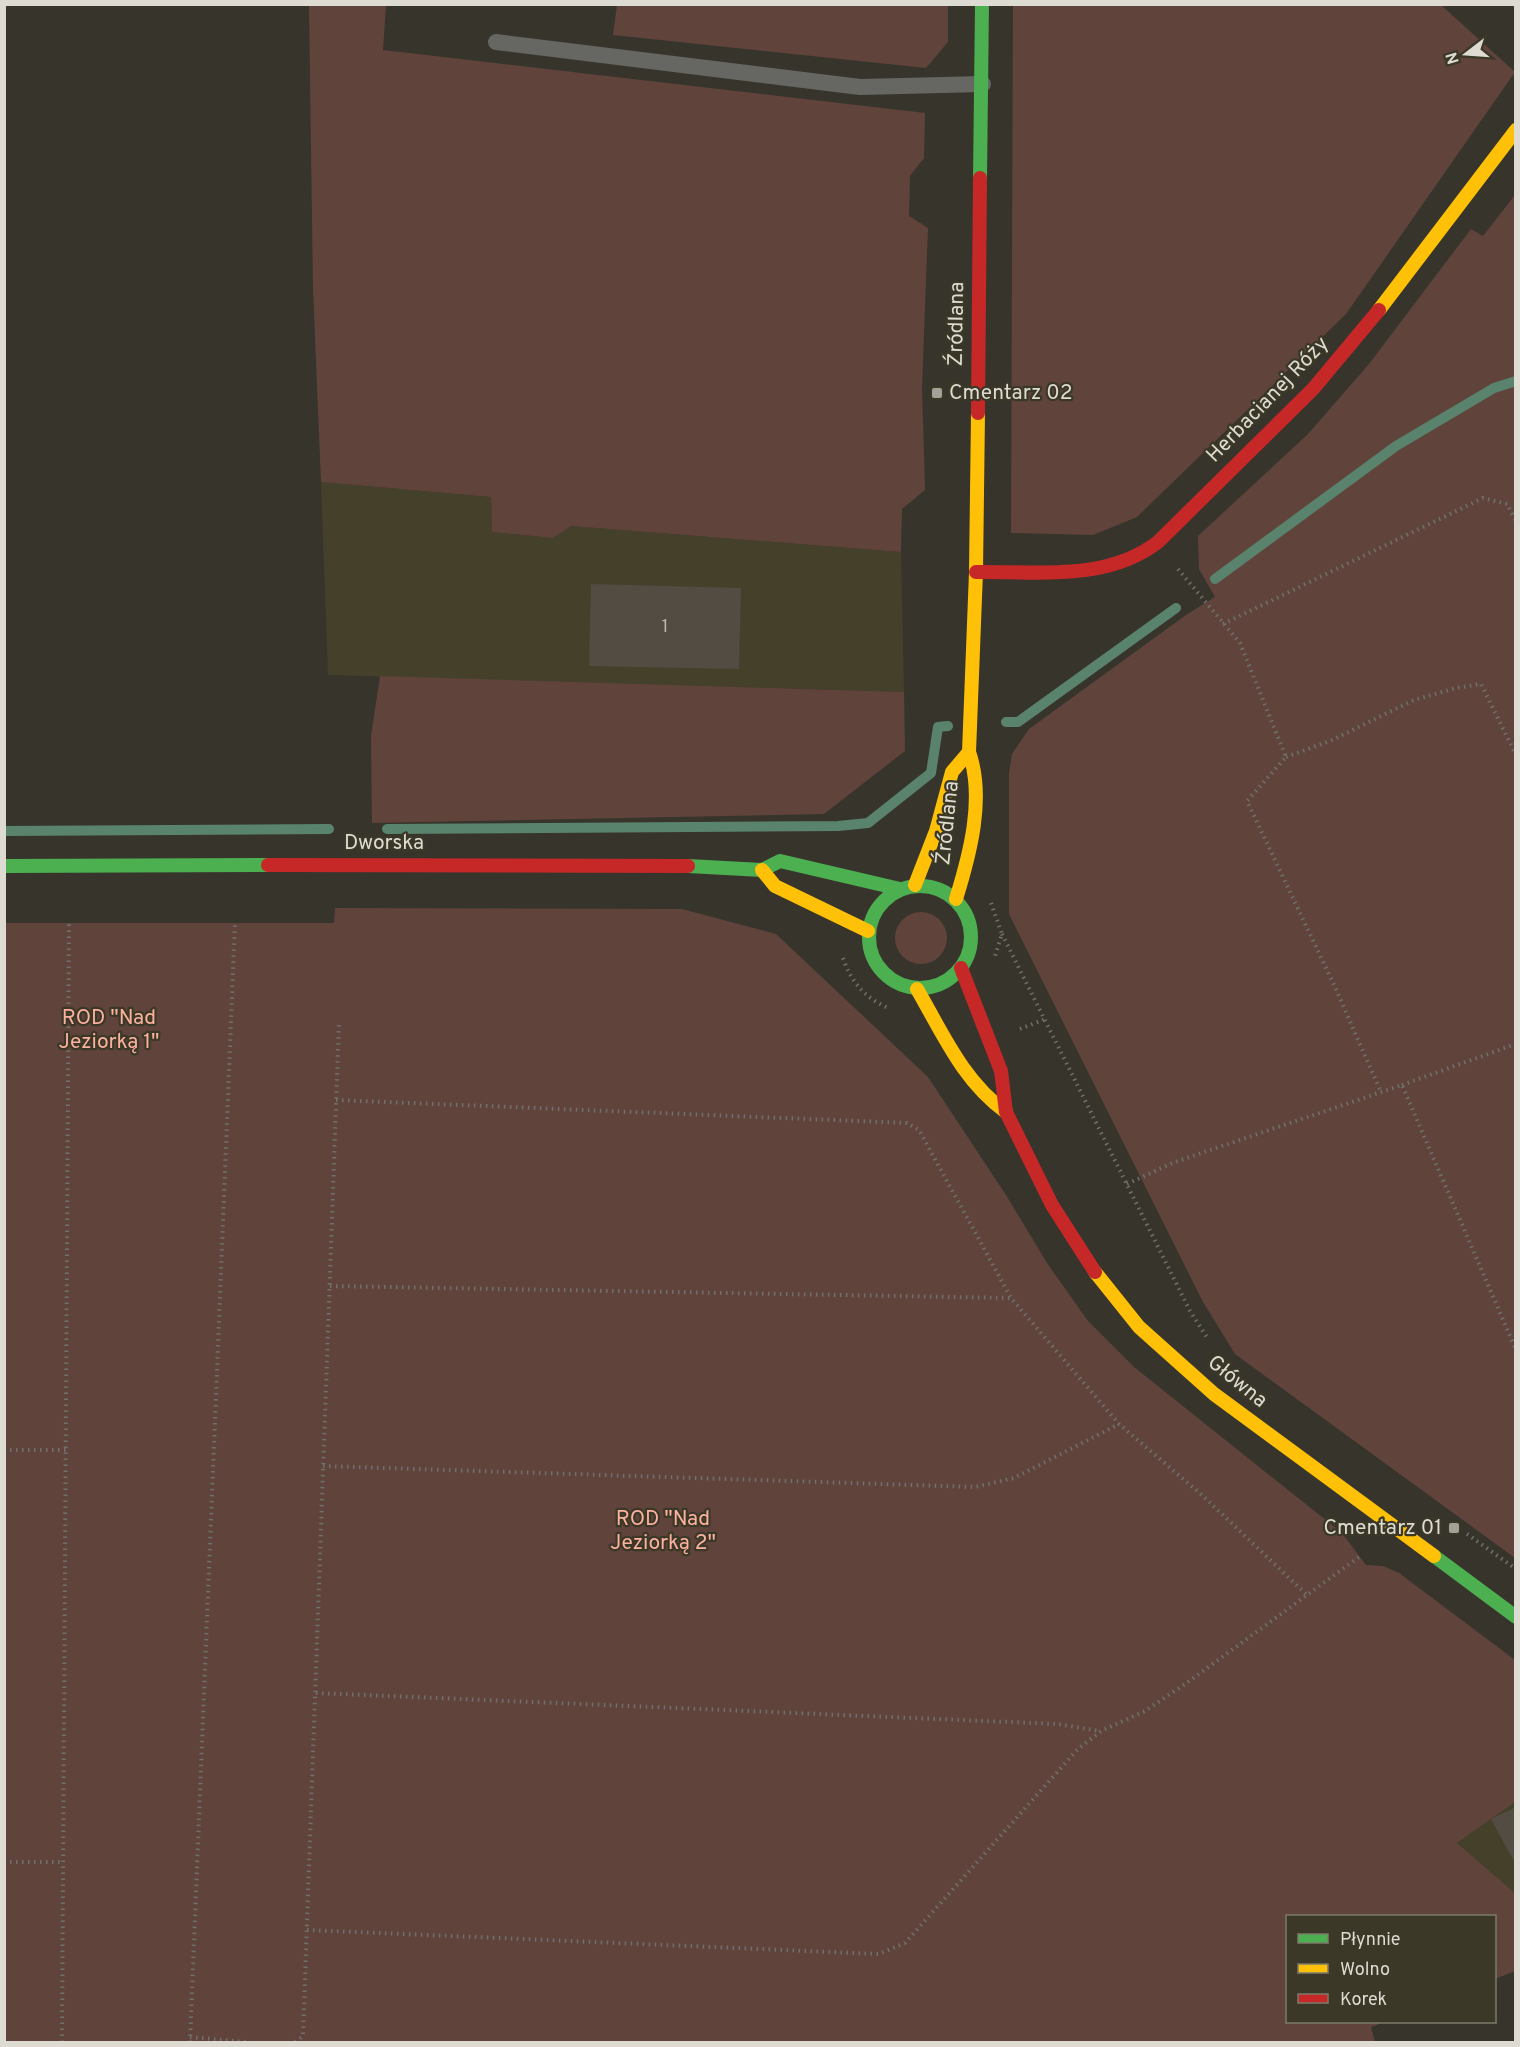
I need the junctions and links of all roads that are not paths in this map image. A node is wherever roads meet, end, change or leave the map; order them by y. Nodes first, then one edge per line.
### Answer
1 (982, 4) edge
2 (496, 42) dead end
3 (983, 84) junction
4 (1515, 130) edge
5 (976, 572) junction
6 (969, 752) junction
7 (4, 866) edge
8 (762, 870) junction
9 (915, 885) junction
10 (900, 889) junction
11 (956, 899) junction
12 (868, 931) junction
13 (960, 968) junction
14 (917, 989) junction
15 (1006, 1112) junction
16 (1515, 1617) edge

1 - 3 main road, Źródlana
2 - 3 lane
3 - 5 main road, Źródlana
4 - 5 main road, Herbacianej Róży
5 - 6 main road, Źródlana
6 - 9 main road, Źródlana
6 - 11 main road, Źródlana
7 - 8 main road, Dworska
8 - 10 main road, Dworska
8 - 12 main road
9 - 10 main road
9 - 11 main road
10 - 12 main road
11 - 13 main road
12 - 14 main road
13 - 14 main road
13 - 15 main road, Główna
14 - 15 main road, Główna
15 - 16 main road, Główna

